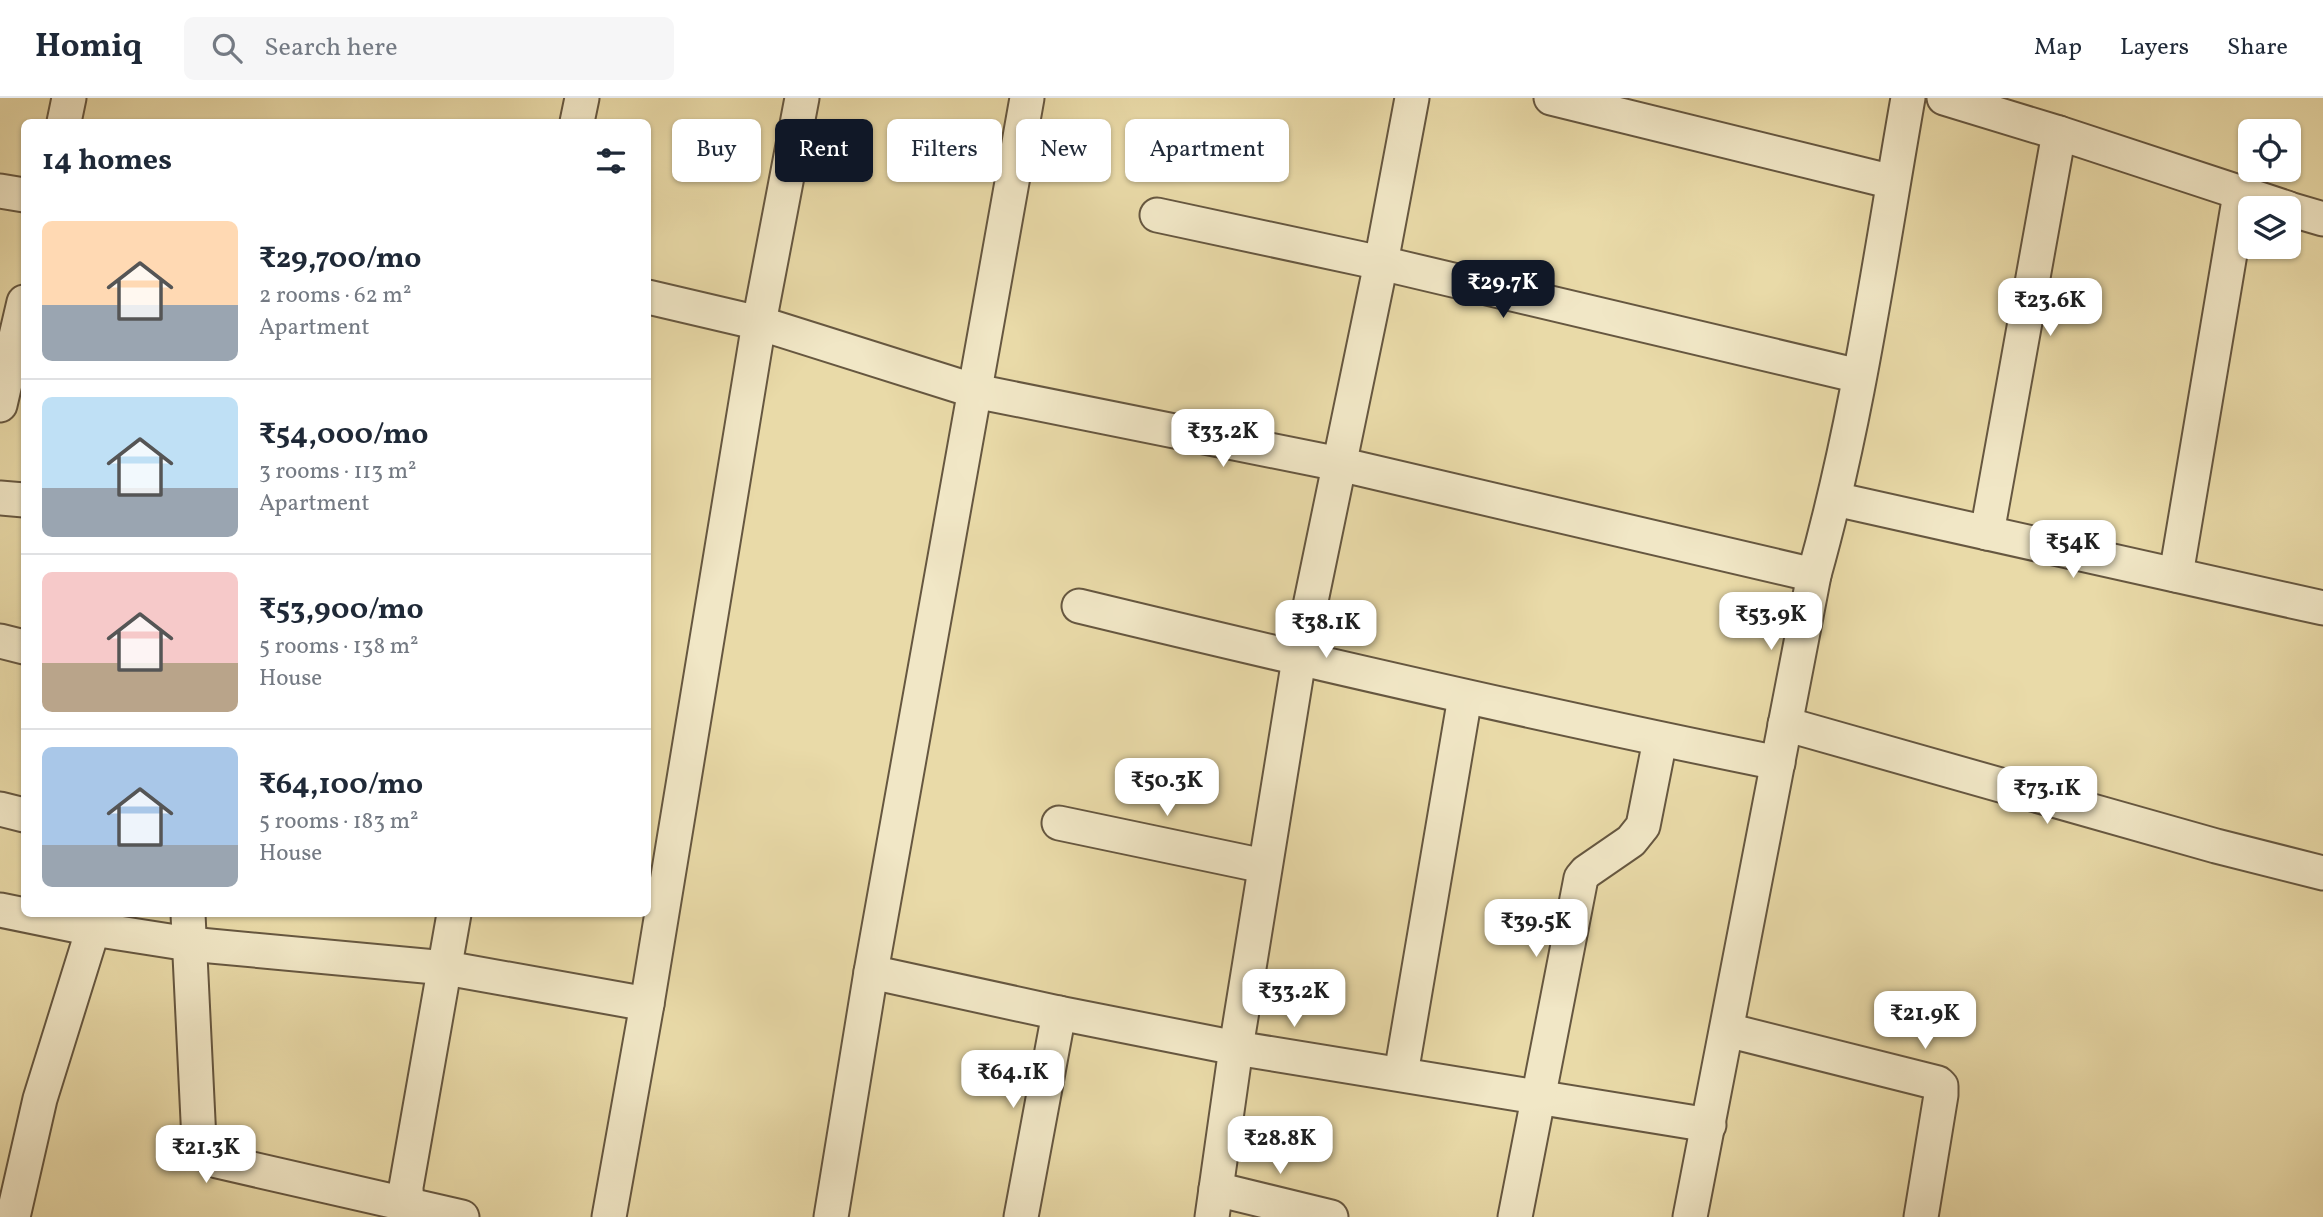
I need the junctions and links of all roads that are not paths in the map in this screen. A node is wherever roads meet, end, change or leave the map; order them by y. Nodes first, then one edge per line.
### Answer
1 (69, 98) edge
2 (582, 98) edge
3 (802, 98) edge
4 (1027, 98) edge
5 (1412, 98) edge
6 (1551, 98) edge
7 (1908, 98) edge
8 (1944, 98) edge
9 (65, 119) edge
10 (578, 119) edge
11 (2059, 133) junction
12 (1893, 182) junction
13 (0, 191) edge
14 (21, 194) edge
15 (2240, 194) junction
16 (2246, 196) edge
17 (2301, 213) edge
18 (1157, 215) dead end
19 (2323, 219) edge
20 (1381, 263) junction
21 (651, 298) edge
22 (21, 310) edge
23 (759, 323) junction
24 (8, 344) edge
25 (1859, 376) junction
26 (975, 391) junction
27 (0, 405) edge
28 (1339, 464) junction
29 (0, 498) edge
30 (1835, 499) junction
31 (21, 500) edge
32 (1987, 533) junction
33 (1814, 575) junction
34 (2176, 575) junction
35 (1079, 606) dead end
36 (2323, 608) edge
37 (0, 641) edge
38 (21, 646) edge
39 (1299, 659) junction
40 (1465, 697) junction
41 (1785, 723) junction
42 (1660, 740) junction
43 (1778, 764) junction
44 (0, 809) edge
45 (21, 814) edge
46 (1059, 823) dead end
47 (1264, 866) junction
48 (2323, 873) edge
49 (0, 910) edge
50 (21, 914) edge
51 (34, 917) edge
52 (454, 917) edge
53 (93, 929) junction
54 (189, 929) edge
55 (446, 968) junction
56 (871, 972) junction
57 (648, 1004) junction
58 (1059, 1013) junction
59 (1727, 1030) junction
60 (1236, 1048) junction
61 (1401, 1074) junction
62 (1537, 1096) junction
63 (1709, 1125) junction
64 (1214, 1203) edge
65 (406, 1210) edge
66 (13, 1217) edge
67 (461, 1217) edge
68 (609, 1217) edge
69 (831, 1217) edge
70 (1021, 1217) edge
71 (1331, 1217) edge
72 (1515, 1217) edge
73 (1690, 1217) edge
74 (1921, 1217) edge

1 - 9 street
2 - 10 street
3 - 23 street
4 - 26 street
5 - 20 street
6 - 12 street
7 - 12 street
8 - 11 street
11 - 15 street
11 - 32 street
12 - 25 street
13 - 14 street
15 - 16 street
15 - 34 street
17 - 19 street
18 - 20 street
20 - 25 street
20 - 28 street
21 - 23 street
22 - 24 street
23 - 26 street
23 - 57 street
24 - 27 street
25 - 30 street
26 - 28 street
26 - 56 street
28 - 33 street
28 - 39 street
29 - 31 street
30 - 32 street
30 - 33 street
32 - 34 street
33 - 41 street
34 - 36 street
35 - 39 street
37 - 38 street
39 - 40 street
39 - 47 street
40 - 42 street
40 - 61 street
41 - 43 street
41 - 48 street
42 - 43 street
42 - 62 street
43 - 59 street
44 - 45 street
46 - 47 street
47 - 60 street
49 - 50 street
51 - 53 street
52 - 55 street
53 - 54 street
53 - 66 street
54 - 55 street
54 - 65 street
55 - 57 street
55 - 65 street
56 - 58 street
56 - 69 street
57 - 68 street
58 - 60 street
58 - 70 street
59 - 63 street
59 - 74 street
60 - 61 street
60 - 64 street
61 - 62 street
62 - 63 street
62 - 72 street
63 - 73 street
64 - 71 street
65 - 67 street

